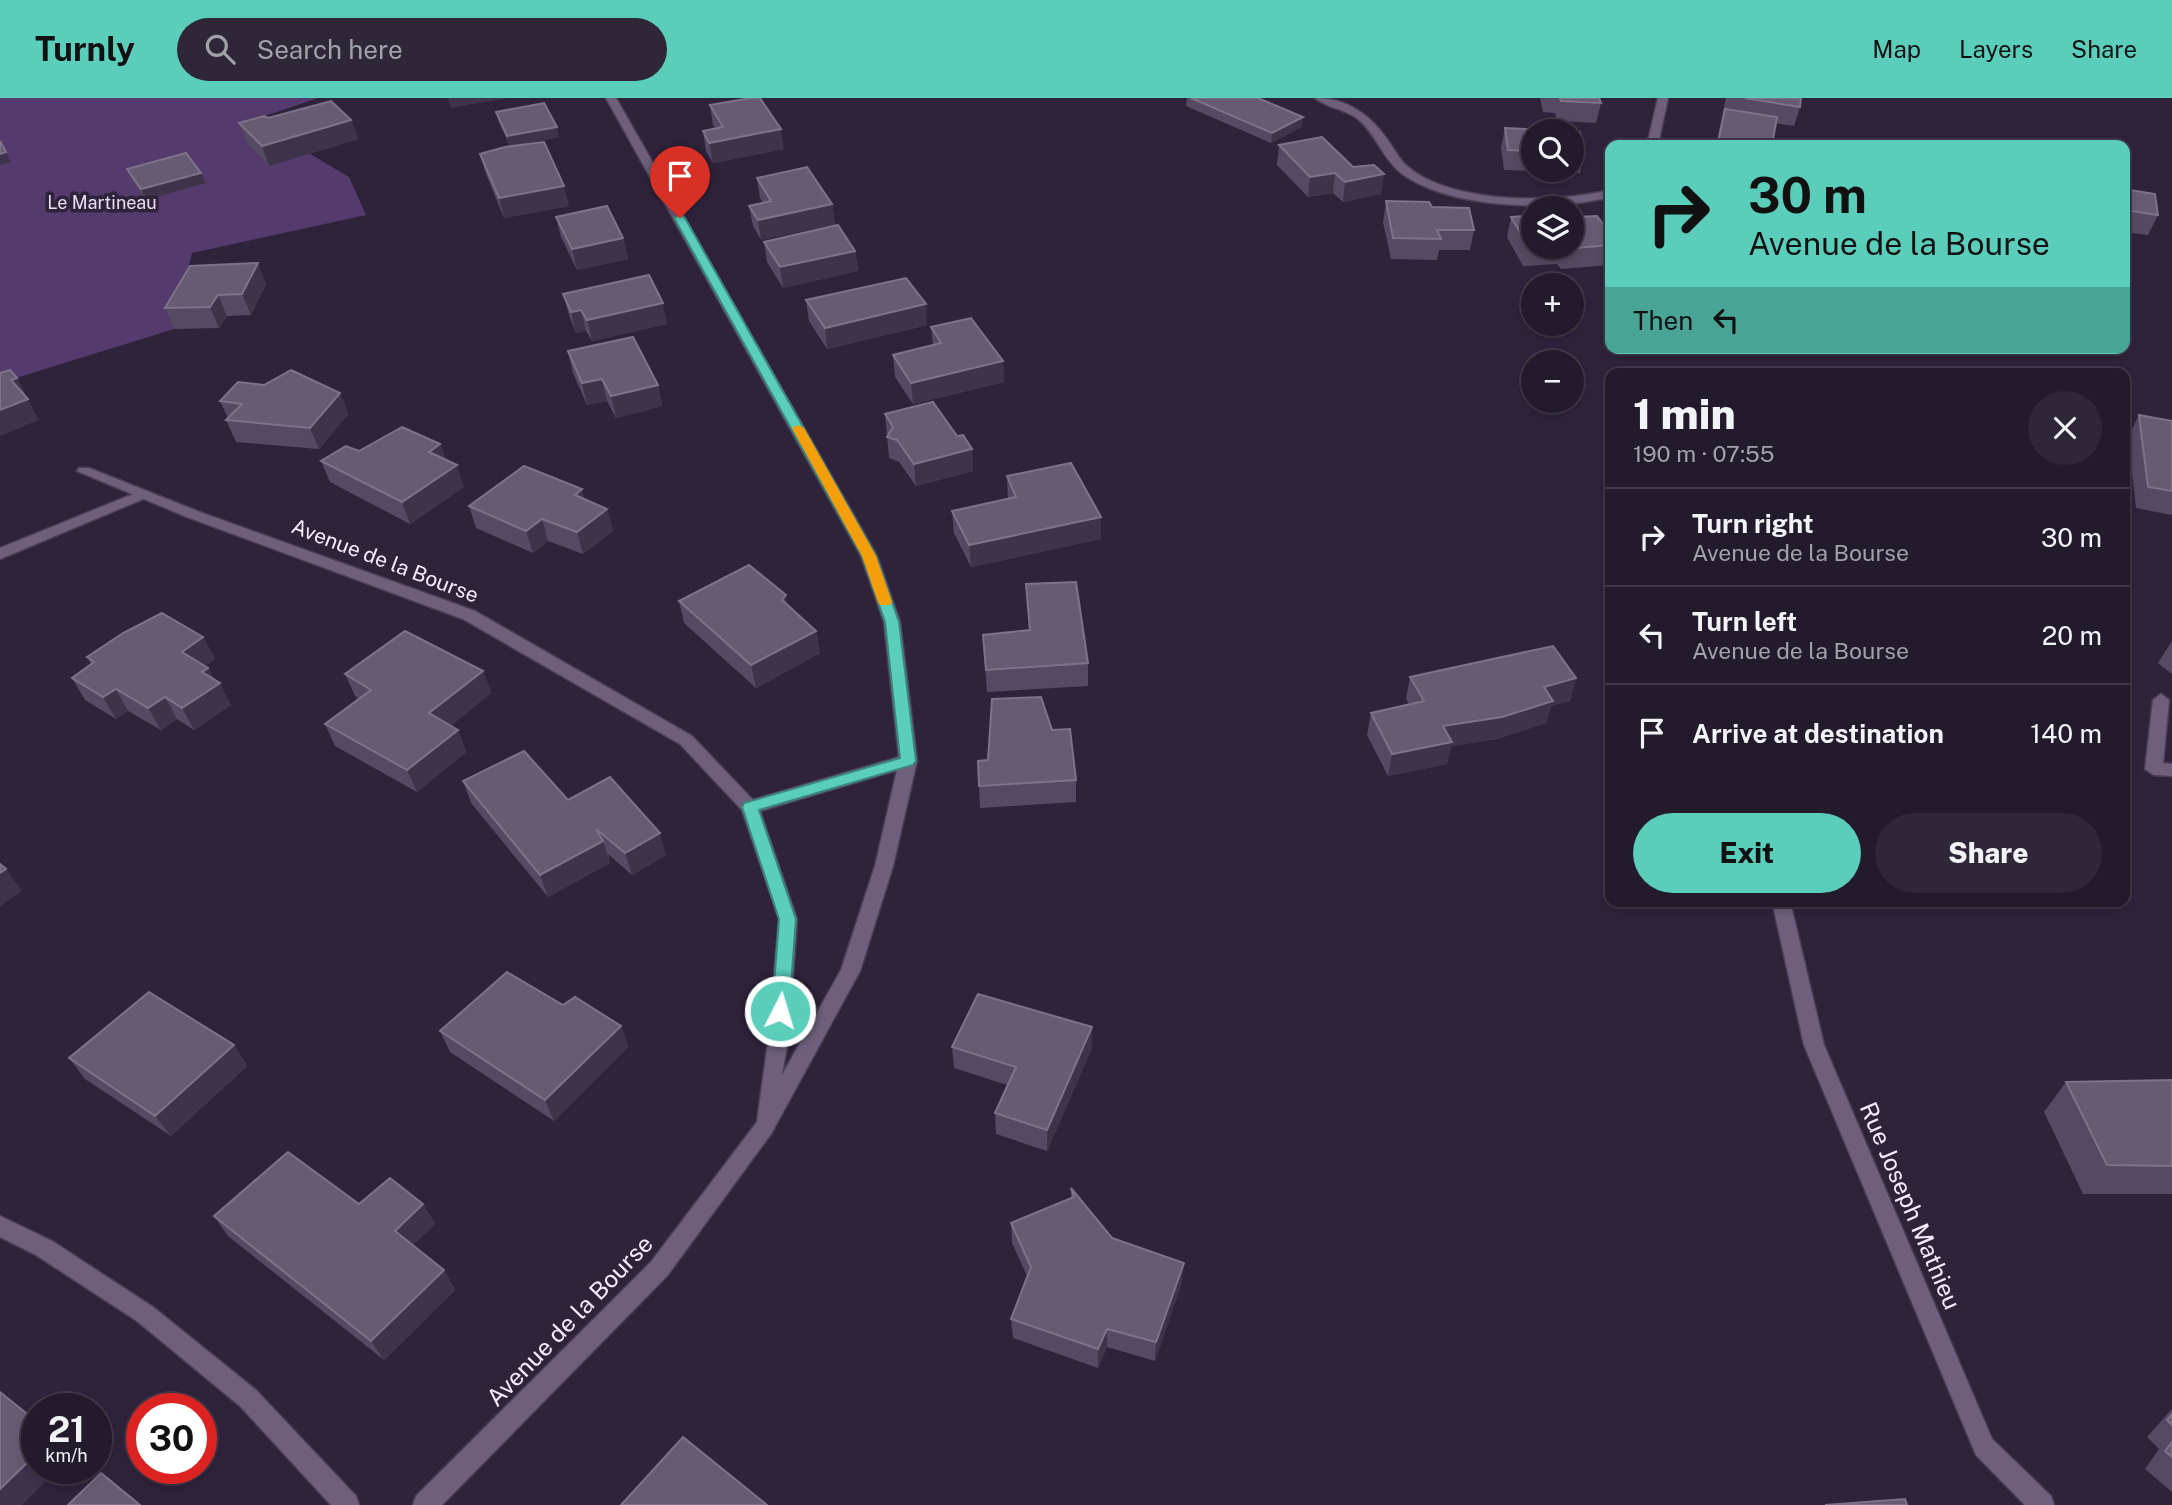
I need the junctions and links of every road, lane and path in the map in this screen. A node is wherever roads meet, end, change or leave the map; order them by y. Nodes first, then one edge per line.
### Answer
1 (611, 98) edge
2 (1320, 98) edge
3 (1663, 98) edge
4 (1653, 140) edge
5 (1605, 194) edge
6 (84, 471) dead end
7 (143, 494) junction
8 (0, 554) edge
9 (2161, 700) dead end
10 (908, 761) junction
11 (2172, 770) edge
12 (750, 807) junction
13 (1782, 907) edge
14 (764, 1128) junction
15 (0, 1226) edge
16 (348, 1505) edge
17 (425, 1505) edge
18 (2042, 1505) edge

1 - 10 street, Avenue de la Bourse
2 - 5 street
3 - 4 street
6 - 7 street, Avenue de la Bourse
7 - 8 street
7 - 12 street, Avenue de la Bourse
9 - 11 street
10 - 12 street
10 - 14 street, Avenue de la Bourse
12 - 14 street, Avenue de la Bourse
13 - 18 street, Rue Joseph Mathieu
14 - 17 street, Avenue de la Bourse
15 - 16 street

